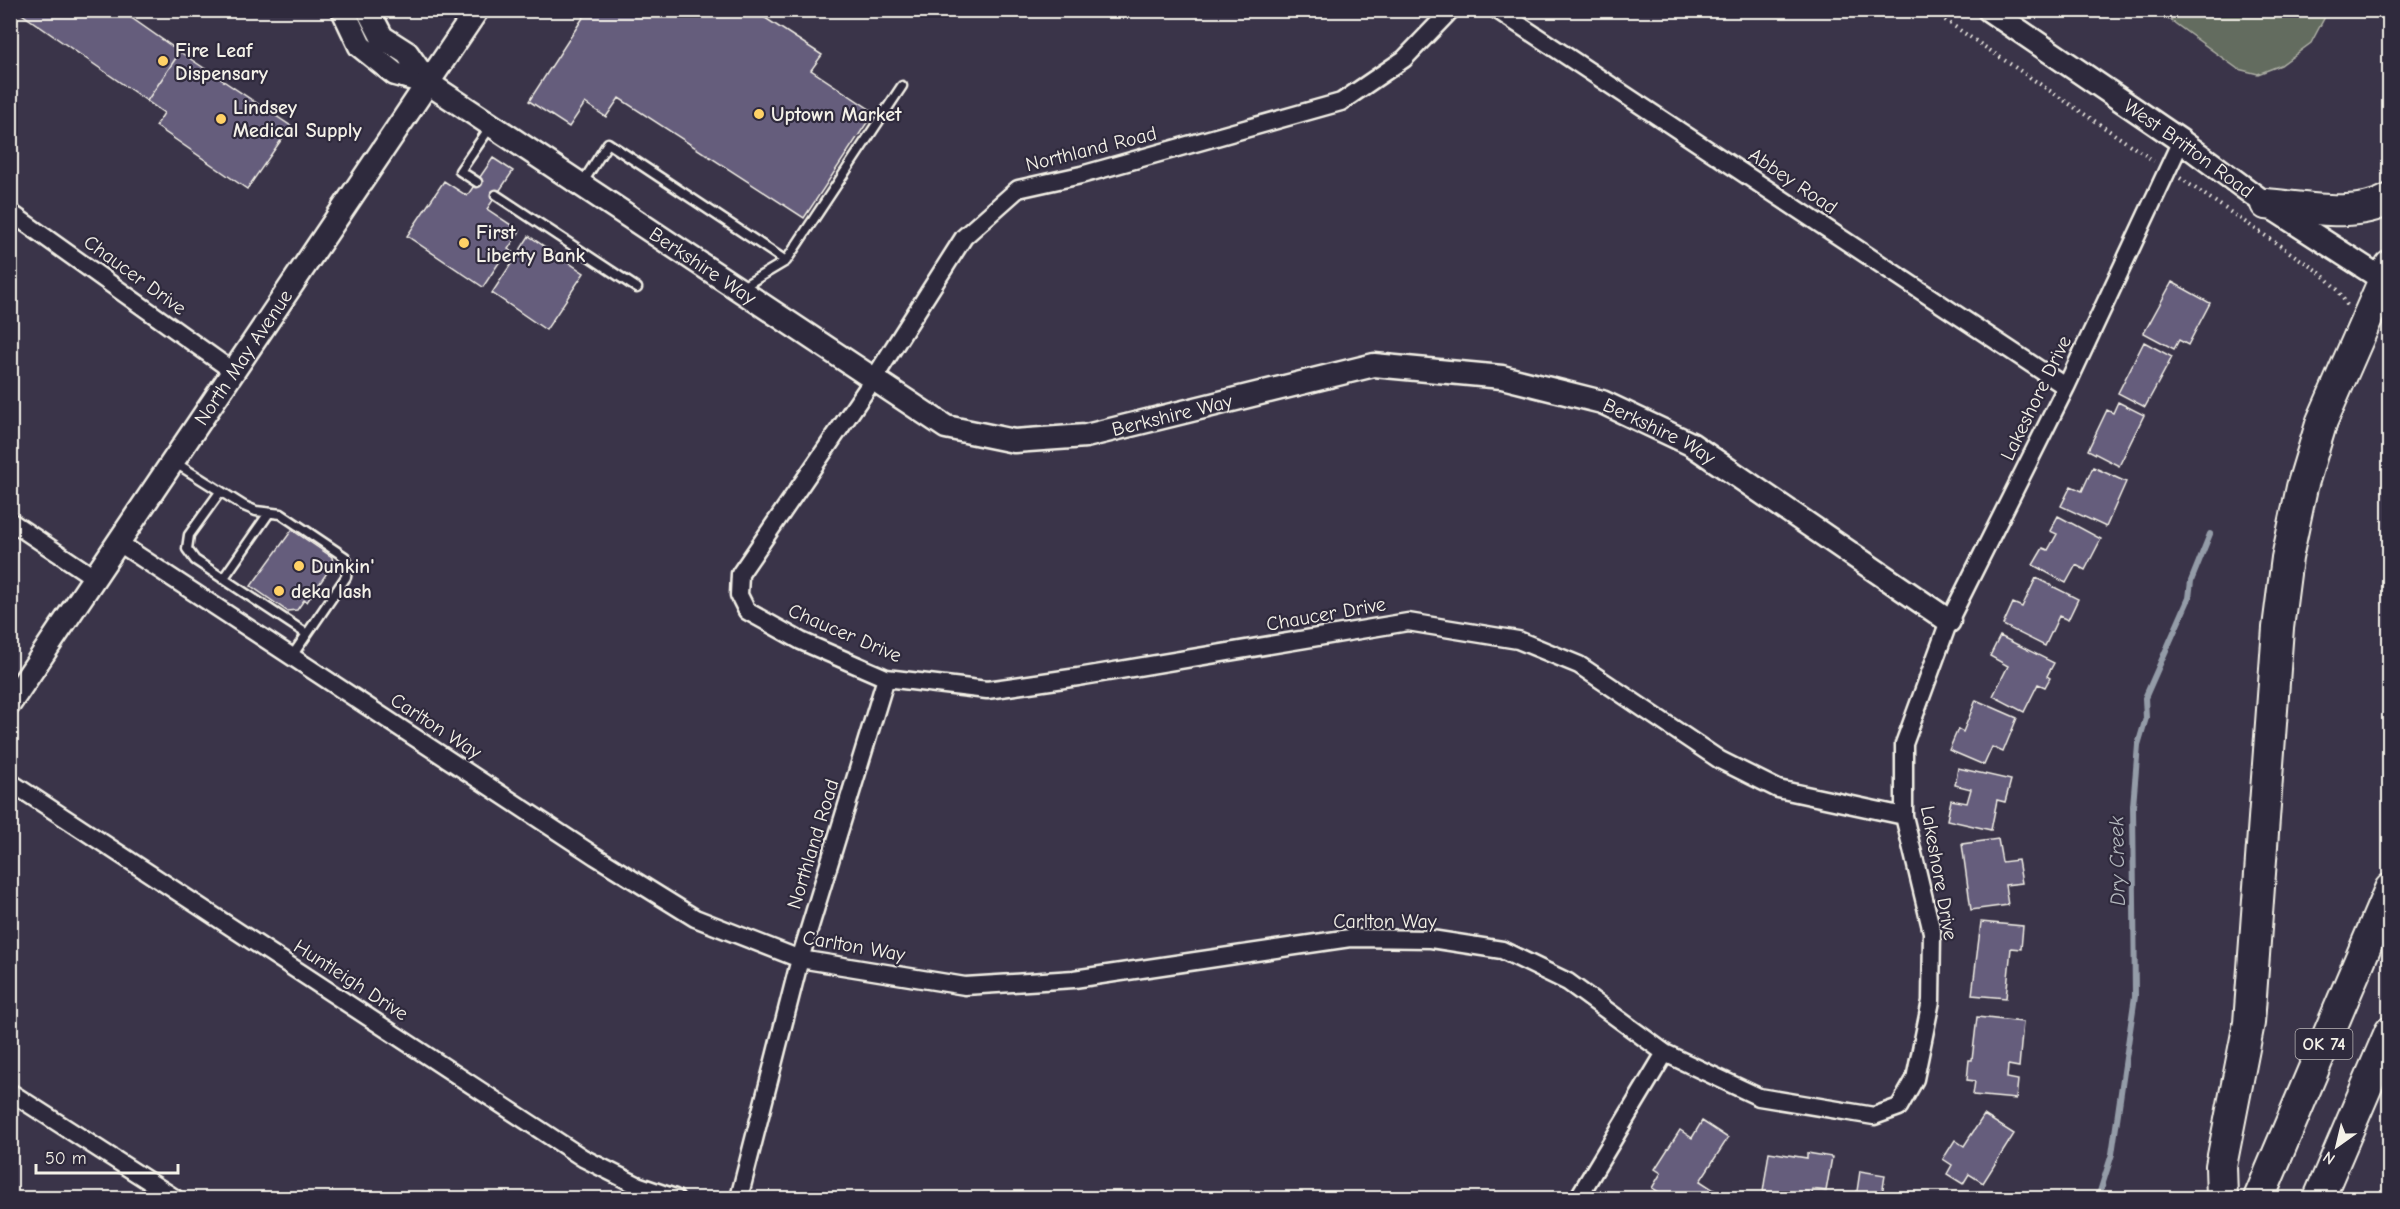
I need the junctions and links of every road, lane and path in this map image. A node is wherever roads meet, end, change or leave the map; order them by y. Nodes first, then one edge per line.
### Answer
1 (343, 10) edge
2 (368, 10) edge
3 (477, 10) edge
4 (1451, 10) edge
5 (1497, 10) edge
6 (1930, 10) edge
7 (1989, 10) edge
8 (428, 83) junction
9 (902, 86) dead end
10 (491, 126) junction
11 (2181, 141) junction
12 (2154, 160) dead end
13 (477, 182) dead end
14 (581, 185) junction
15 (2193, 187) dead end
16 (496, 195) dead end
17 (2390, 199) edge
18 (2266, 204) junction
19 (10, 212) edge
20 (786, 261) junction
21 (2387, 277) edge
22 (637, 288) dead end
23 (739, 289) junction
24 (2349, 312) dead end
25 (234, 372) junction
26 (873, 380) junction
27 (2066, 387) junction
28 (173, 462) junction
29 (220, 492) junction
30 (269, 513) junction
31 (10, 521) edge
32 (119, 543) junction
33 (95, 578) junction
34 (223, 579) junction
35 (739, 595) joint
36 (1948, 621) junction
37 (307, 634) junction
38 (292, 656) junction
39 (886, 678) junction
40 (10, 703) edge
41 (10, 782) edge
42 (1905, 816) junction
43 (2390, 889) edge
44 (800, 959) junction
45 (2390, 1032) edge
46 (1665, 1053) junction
47 (10, 1092) edge
48 (175, 1198) edge
49 (675, 1198) edge
50 (739, 1198) edge
51 (1578, 1198) edge
52 (2222, 1198) edge
53 (2259, 1198) edge
54 (2319, 1198) edge

1 - 8 street
2 - 8 street
3 - 8 street, North May Avenue
4 - 26 street, Northland Road
5 - 27 street, Abbey Road
6 - 12 path, West Britton Road
7 - 11 street, West Britton Road
8 - 10 street, Berkshire Way
8 - 25 street, North May Avenue
9 - 20 lane
10 - 13 lane
10 - 14 street, Berkshire Way
11 - 18 street, West Britton Road
11 - 27 street, Lakeshore Drive
14 - 20 lane
14 - 23 street, Berkshire Way
15 - 24 path
16 - 22 lane
17 - 18 highway
18 - 21 street, West Britton Road
19 - 25 street, Chaucer Drive
20 - 23 lane
21 - 52 highway
23 - 26 street, Berkshire Way
25 - 28 street, North May Avenue
26 - 35 street, Northland Road
26 - 36 street, Berkshire Way
27 - 36 street, Lakeshore Drive
28 - 29 lane
28 - 32 street, North May Avenue
29 - 30 lane
29 - 34 lane
30 - 34 lane
30 - 37 lane
31 - 33 street
32 - 33 street, North May Avenue
32 - 38 street, Carlton Way
33 - 40 street, North May Avenue
34 - 37 lane
35 - 39 street, Chaucer Drive
36 - 42 street, Lakeshore Drive
37 - 38 lane
38 - 44 street, Carlton Way
39 - 42 street, Chaucer Drive
39 - 44 street, Northland Road
41 - 49 street, Huntleigh Drive
42 - 46 street, Lakeshore Drive
43 - 53 highway, OK 74
44 - 46 street, Carlton Way
44 - 50 street, Northland Road
45 - 54 highway, OK 74
46 - 51 street
47 - 48 street

